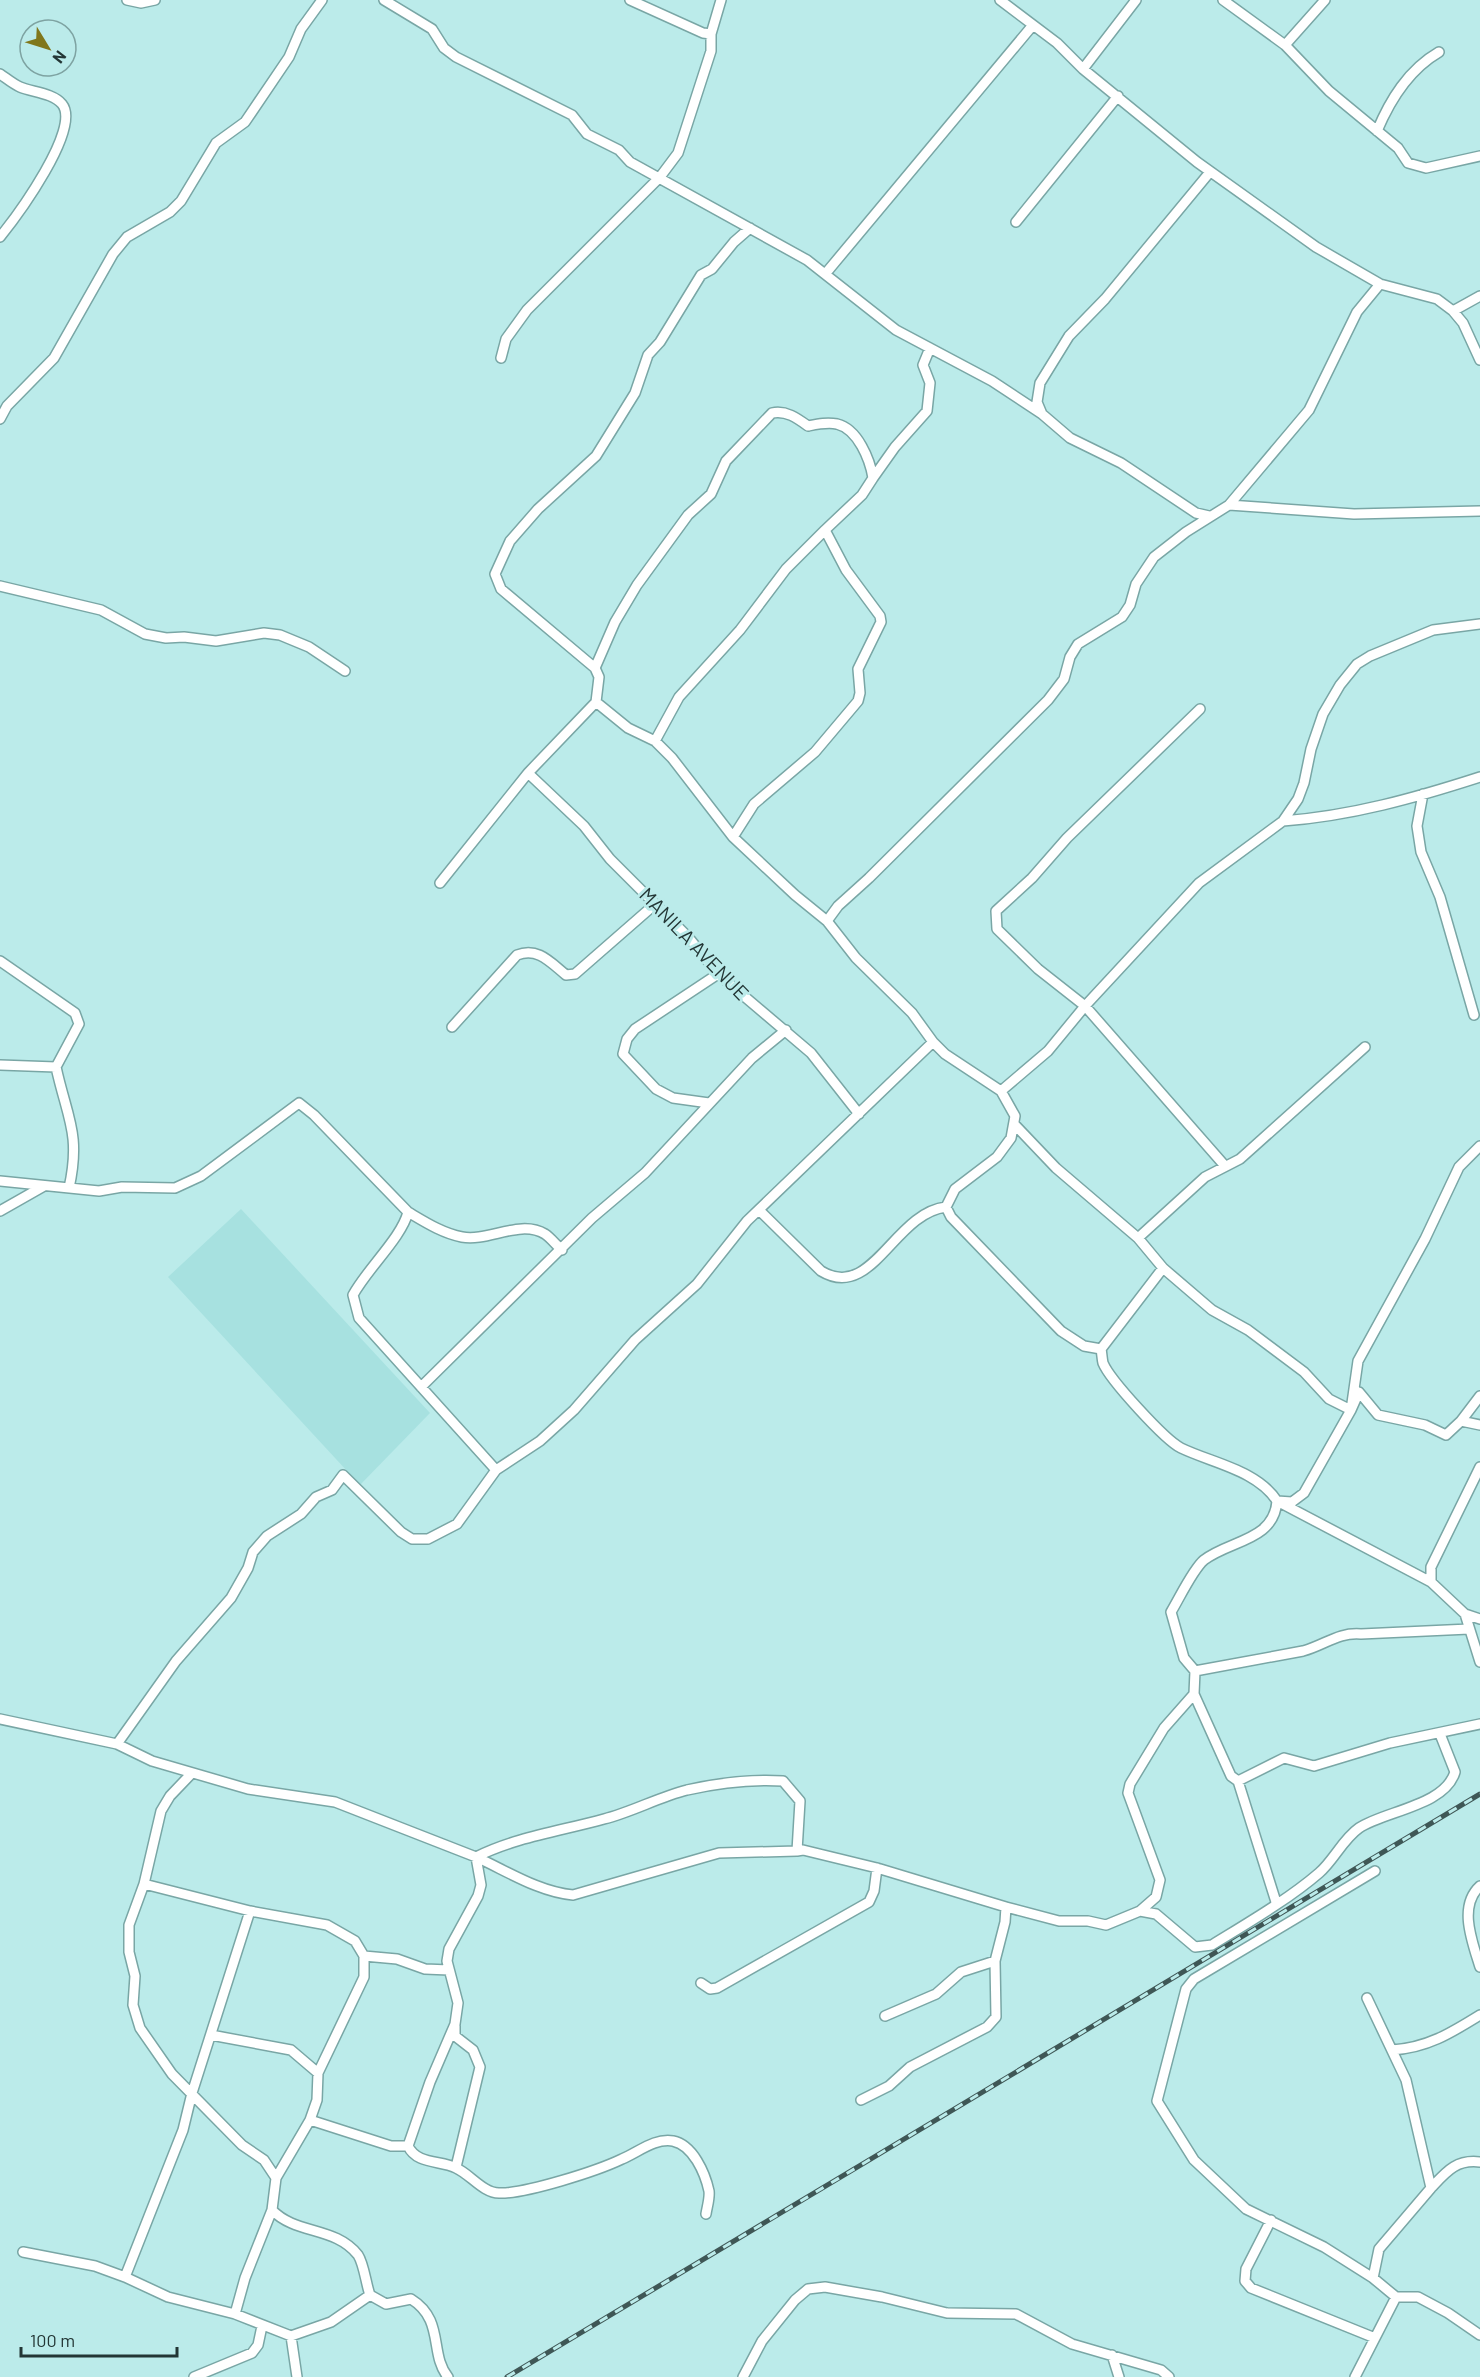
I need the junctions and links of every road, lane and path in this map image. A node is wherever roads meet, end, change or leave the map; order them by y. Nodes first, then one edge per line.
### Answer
1 (127, 0) edge
2 (154, 0) edge
3 (322, 0) edge
4 (384, 0) edge
5 (630, 0) edge
6 (721, 0) edge
7 (1000, 0) edge
8 (1137, 0) edge
9 (1222, 0) edge
10 (1325, 0) edge
11 (1033, 25) junction
12 (711, 34) junction
13 (1285, 45) junction
14 (1438, 52) dead end
15 (1083, 69) junction
16 (0, 74) edge
17 (1118, 96) junction
18 (1377, 131) junction
19 (1480, 156) edge
20 (1210, 172) junction
21 (660, 177) junction
22 (1016, 222) dead end
23 (750, 228) junction
24 (2, 230) edge
25 (826, 273) junction
26 (1380, 284) junction
27 (1480, 296) edge
28 (1453, 310) junction
29 (930, 348) junction
30 (501, 358) dead end
31 (1480, 360) edge
32 (3, 406) edge
33 (1042, 414) junction
34 (0, 419) edge
35 (873, 478) junction
36 (1229, 505) junction
37 (1480, 512) edge
38 (1209, 516) junction
39 (825, 530) junction
40 (0, 586) edge
41 (1480, 624) edge
42 (595, 668) junction
43 (345, 671) dead end
44 (596, 702) junction
45 (1200, 709) dead end
46 (655, 741) junction
47 (528, 773) junction
48 (1480, 777) edge
49 (1423, 794) junction
50 (1283, 821) junction
51 (733, 837) junction
52 (440, 883) dead end
53 (654, 905) junction
54 (827, 921) junction
55 (0, 961) edge
56 (718, 974) junction
57 (1085, 1006) junction
58 (1474, 1015) dead end
59 (452, 1027) dead end
60 (786, 1030) junction
61 (933, 1042) junction
62 (1365, 1047) dead end
63 (0, 1065) edge
64 (57, 1067) junction
65 (1000, 1091) junction
66 (709, 1103) junction
67 (859, 1114) junction
68 (1015, 1125) junction
69 (1480, 1146) edge
70 (1225, 1166) junction
71 (0, 1181) edge
72 (44, 1186) junction
73 (69, 1188) junction
74 (946, 1207) junction
75 (759, 1210) junction
76 (0, 1211) edge
77 (408, 1212) junction
78 (1138, 1238) junction
79 (562, 1250) junction
80 (1163, 1268) junction
81 (1101, 1349) junction
82 (421, 1387) junction
83 (1480, 1396) edge
84 (1351, 1410) junction
85 (1461, 1421) junction
86 (1480, 1425) edge
87 (1480, 1467) edge
88 (496, 1470) junction
89 (1277, 1501) junction
90 (1431, 1582) junction
91 (1465, 1614) junction
92 (1480, 1619) edge
93 (1469, 1629) junction
94 (1480, 1662) edge
95 (1195, 1671) junction
96 (1194, 1694) junction
97 (0, 1719) edge
98 (1480, 1724) edge
99 (1440, 1734) junction
100 (117, 1744) junction
101 (191, 1774) junction
102 (1238, 1781) junction
103 (797, 1851) junction
104 (476, 1857) junction
105 (877, 1868) junction
106 (1375, 1871) dead end
107 (144, 1884) junction
108 (1480, 1886) edge
109 (1276, 1902) junction
110 (1006, 1906) junction
111 (250, 1911) junction
112 (1140, 1911) junction
113 (364, 1956) junction
114 (995, 1961) junction
115 (1480, 1967) edge
116 (448, 1970) junction
117 (701, 1983) dead end
118 (1367, 1998) dead end
119 (1480, 2015) edge
120 (885, 2016) dead end
121 (455, 2024) junction
122 (211, 2035) junction
123 (1392, 2050) junction
124 (318, 2073) junction
125 (192, 2093) junction
126 (861, 2100) dead end
127 (310, 2120) junction
128 (408, 2146) junction
129 (1480, 2162) edge
130 (456, 2167) junction
131 (276, 2178) junction
132 (1431, 2188) junction
133 (272, 2210) junction
134 (706, 2214) dead end
135 (1271, 2220) junction
136 (23, 2252) dead end
137 (125, 2277) junction
138 (1373, 2278) junction
139 (370, 2295) junction
140 (1396, 2297) junction
141 (235, 2314) junction
142 (262, 2326) junction
143 (291, 2336) junction
144 (1480, 2336) edge
145 (1375, 2338) junction
146 (1112, 2355) junction
147 (194, 2377) edge
148 (297, 2377) edge
149 (448, 2377) edge
150 (743, 2377) edge
151 (1119, 2377) edge
152 (1169, 2377) edge
153 (1355, 2377) edge

1 - 2 street
3 - 32 street
4 - 21 street
5 - 12 street
6 - 12 street
7 - 11 street
8 - 15 street
9 - 13 street
10 - 13 street
11 - 15 street
11 - 25 street
12 - 21 street
13 - 18 street
14 - 18 street
15 - 17 street
16 - 24 street
17 - 20 street
17 - 22 street
18 - 19 street
20 - 26 street
20 - 33 street
21 - 23 street
21 - 30 street
23 - 25 street
23 - 42 street
25 - 29 street
26 - 28 street
26 - 36 street
27 - 28 street
28 - 31 street
29 - 33 street
29 - 35 street
32 - 34 street
33 - 38 street
35 - 39 street
35 - 42 street
36 - 37 street
36 - 38 street
38 - 54 street
39 - 46 street
39 - 51 street
40 - 43 street
41 - 50 street
42 - 44 street
44 - 46 street
44 - 47 street
45 - 57 street
46 - 51 street
47 - 52 street
47 - 53 street, MANILA AVENUE
48 - 49 street
49 - 50 street
49 - 58 street
50 - 57 street
51 - 54 street
53 - 56 street, MANILA AVENUE
53 - 59 street
54 - 61 street
55 - 64 street
56 - 60 street, MANILA AVENUE
56 - 66 street
57 - 65 street
57 - 70 street
60 - 66 street
60 - 67 street, MANILA AVENUE
61 - 65 street
61 - 67 street
62 - 70 street
63 - 64 street
64 - 73 street
65 - 68 street
66 - 79 street
67 - 75 street
68 - 74 street
68 - 78 street
69 - 84 street
70 - 78 street
71 - 72 street
72 - 73 street
72 - 76 street
73 - 77 street
74 - 75 street
74 - 81 street
75 - 88 street
77 - 79 street
77 - 82 street
78 - 80 street
79 - 82 street
80 - 81 street
80 - 84 street
81 - 89 street
82 - 88 street
83 - 85 street
84 - 85 street
84 - 89 street
85 - 86 street
87 - 90 street
88 - 100 street
89 - 90 street
89 - 95 street
90 - 91 street
91 - 92 street
91 - 93 street
93 - 94 street
93 - 95 street
95 - 96 street
96 - 102 street
96 - 112 street
97 - 100 street
98 - 99 street
99 - 102 street
99 - 109 street
100 - 101 street
101 - 104 street
101 - 107 street
102 - 109 street
103 - 104 street
103 - 104 street
103 - 105 street
104 - 116 street
105 - 110 street
105 - 117 street
106 - 135 street
107 - 111 street
107 - 125 street
108 - 115 street
109 - 112 street
110 - 112 street
110 - 114 street
111 - 113 street
111 - 122 street
113 - 116 street
113 - 124 street
114 - 120 street
114 - 126 street
116 - 121 street
118 - 123 street
119 - 123 street
121 - 128 street
121 - 130 street
122 - 124 street
122 - 125 street
123 - 132 street
124 - 127 street
125 - 131 street
125 - 137 street
127 - 128 street
127 - 131 street
128 - 130 street
129 - 132 street
130 - 134 street
131 - 133 street
132 - 138 street
133 - 139 street
133 - 141 street
135 - 138 street
135 - 145 street
136 - 137 street
137 - 141 street
138 - 140 street
139 - 143 street
139 - 149 street
140 - 144 street
140 - 145 street
141 - 142 street
142 - 143 street
142 - 147 street
143 - 148 street
145 - 153 street
146 - 150 street
146 - 151 street
146 - 152 street

